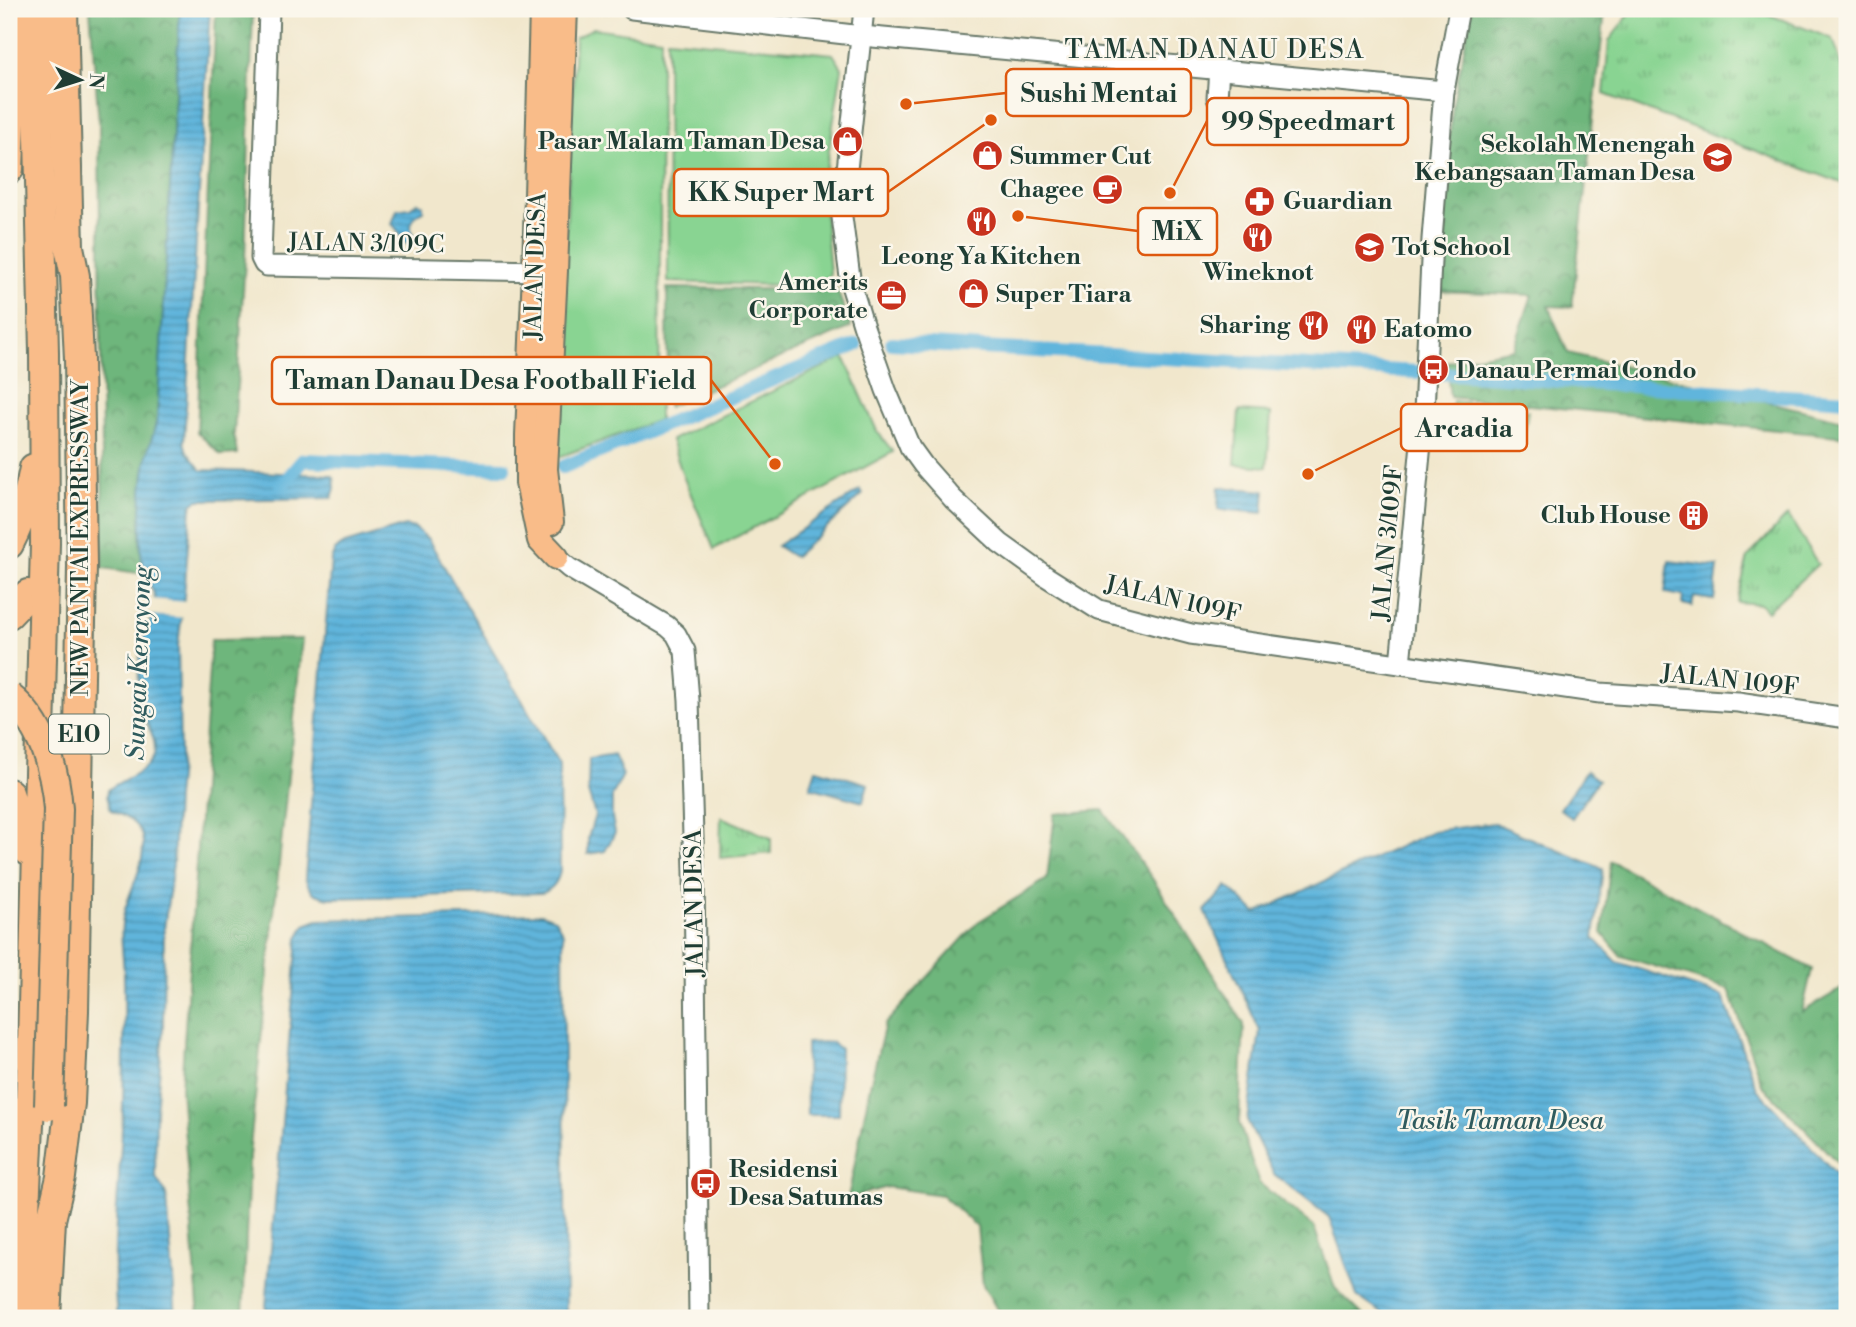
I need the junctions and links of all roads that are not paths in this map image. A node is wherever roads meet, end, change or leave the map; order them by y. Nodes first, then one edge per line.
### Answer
1 (16, 9) edge
2 (36, 9) edge
3 (63, 9) edge
4 (269, 9) edge
5 (542, 9) edge
6 (565, 9) edge
7 (632, 9) edge
8 (864, 9) edge
9 (1459, 9) edge
10 (862, 36) junction
11 (1219, 69) junction
12 (1444, 90) junction
13 (1217, 98) dead end
14 (9, 169) edge
15 (69, 247) junction
16 (545, 271) junction
17 (44, 352) junction
18 (60, 521) dead end
19 (9, 544) edge
20 (556, 557) joint
21 (1400, 664) junction
22 (9, 696) edge
23 (1847, 718) edge
24 (9, 793) edge
25 (35, 877) junction
26 (31, 1081) junction
27 (9, 1162) edge
28 (51, 1220) junction
29 (20, 1318) edge
30 (46, 1318) edge
31 (699, 1318) edge

1 - 14 highway
2 - 17 highway, NEW PANTAI EXPRESSWAY / E10
3 - 15 highway, NEW PANTAI EXPRESSWAY / E10
4 - 16 street, JALAN 3/109C
5 - 16 main road, JALAN DESA
6 - 16 main road, JALAN DESA
7 - 10 street
8 - 10 street, JALAN 109F
9 - 12 street, JALAN 3/109F
10 - 11 street
10 - 21 street, JALAN 109F
11 - 12 street
11 - 13 street
12 - 21 street, JALAN 3/109F
15 - 18 highway
15 - 28 highway, NEW PANTAI EXPRESSWAY / E10
16 - 20 main road, JALAN DESA
17 - 19 highway
17 - 25 highway, NEW PANTAI EXPRESSWAY / E10
20 - 31 street, JALAN DESA
21 - 23 street, JALAN 109F
22 - 28 highway, bridge
24 - 25 highway
25 - 26 highway, NEW PANTAI EXPRESSWAY / E10
26 - 27 highway
26 - 29 highway, E10
28 - 30 highway, NEW PANTAI EXPRESSWAY / E10

